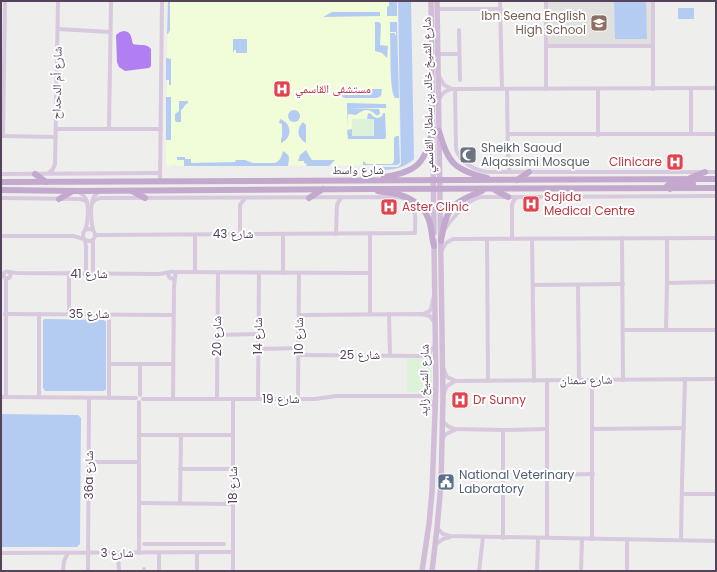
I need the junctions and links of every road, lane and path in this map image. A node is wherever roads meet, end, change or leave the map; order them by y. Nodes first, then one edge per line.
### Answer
1 (5, 1) edge
2 (58, 1) edge
3 (111, 1) edge
4 (162, 1) edge
5 (430, 1) edge
6 (437, 1) edge
7 (500, 1) edge
8 (546, 1) edge
9 (653, 1) edge
10 (500, 8) junction
11 (437, 9) junction
12 (58, 29) junction
13 (459, 30) dead end
14 (110, 32) junction
15 (546, 46) junction
16 (653, 46) junction
17 (438, 54) junction
18 (459, 54) junction
19 (439, 75) junction
20 (460, 80) dead end
21 (2, 85) edge
22 (691, 88) junction
23 (716, 88) edge
24 (454, 89) junction
25 (502, 89) junction
26 (507, 89) junction
27 (546, 89) junction
28 (598, 89) junction
29 (653, 89) junction
30 (439, 99) junction
31 (56, 129) junction
32 (109, 129) junction
33 (161, 129) junction
34 (436, 130) junction
35 (508, 134) junction
36 (598, 134) junction
37 (692, 134) junction
38 (716, 134) edge
39 (2, 136) edge
40 (56, 137) junction
41 (56, 164) junction
42 (508, 164) junction
43 (502, 172) junction
44 (510, 172) junction
45 (528, 172) junction
46 (705, 172) junction
47 (716, 172) edge
48 (49, 173) junction
49 (160, 173) junction
50 (1, 174) edge
51 (35, 174) junction
52 (61, 174) junction
53 (374, 180) junction
54 (433, 180) junction
55 (440, 180) junction
56 (494, 180) junction
57 (516, 180) junction
58 (687, 180) junction
59 (714, 180) edge
60 (1, 182) edge
61 (46, 182) junction
62 (160, 182) junction
63 (323, 189) junction
64 (371, 189) junction
65 (433, 189) junction
66 (440, 189) junction
67 (486, 189) junction
68 (494, 189) junction
69 (670, 189) junction
70 (716, 189) edge
71 (1, 190) edge
72 (100, 190) junction
73 (130, 190) junction
74 (75, 191) junction
75 (716, 196) edge
76 (404, 197) junction
77 (508, 197) junction
78 (518, 197) junction
79 (1, 198) edge
80 (145, 198) junction
81 (235, 198) junction
82 (245, 198) junction
83 (309, 198) junction
84 (332, 198) junction
85 (342, 198) junction
86 (58, 199) junction
87 (87, 202) junction
88 (92, 203) junction
89 (240, 205) junction
90 (337, 205) junction
91 (512, 205) junction
92 (93, 230) junction
93 (84, 231) junction
94 (240, 234) junction
95 (283, 234) junction
96 (336, 234) junction
97 (370, 234) junction
98 (96, 235) junction
99 (195, 235) junction
100 (1, 236) edge
101 (73, 236) junction
102 (622, 238) junction
103 (667, 238) junction
104 (716, 238) edge
105 (85, 239) junction
106 (487, 239) junction
107 (512, 239) junction
108 (532, 239) junction
109 (94, 240) junction
110 (441, 241) junction
111 (434, 246) junction
112 (441, 252) junction
113 (195, 272) junction
114 (2, 273) edge
115 (69, 273) junction
116 (218, 273) junction
117 (259, 273) junction
118 (283, 273) junction
119 (299, 273) junction
120 (370, 273) junction
121 (86, 274) junction
122 (93, 274) junction
123 (173, 275) junction
124 (8, 276) junction
125 (716, 282) edge
126 (668, 283) junction
127 (623, 284) junction
128 (533, 285) junction
129 (578, 285) junction
130 (434, 294) junction
131 (5, 314) junction
132 (39, 314) junction
133 (69, 314) junction
134 (110, 314) junction
135 (370, 314) junction
136 (390, 314) junction
137 (421, 314) junction
138 (173, 315) junction
139 (299, 315) junction
140 (435, 323) junction
141 (623, 330) junction
142 (666, 330) junction
143 (716, 330) edge
144 (217, 334) junction
145 (258, 334) junction
146 (435, 345) junction
147 (299, 348) junction
148 (258, 349) junction
149 (298, 355) junction
150 (390, 355) junction
151 (422, 356) junction
152 (109, 364) junction
153 (140, 364) junction
154 (173, 364) junction
155 (435, 366) junction
156 (442, 366) junction
157 (685, 379) junction
158 (716, 379) edge
159 (548, 380) junction
160 (579, 380) junction
161 (592, 380) junction
162 (623, 380) junction
163 (456, 381) junction
164 (488, 381) junction
165 (534, 381) junction
166 (436, 386) junction
167 (419, 396) junction
168 (3, 397) edge
169 (40, 397) junction
170 (89, 398) junction
171 (109, 398) junction
172 (442, 398) junction
173 (173, 399) junction
174 (217, 399) junction
175 (233, 399) junction
176 (258, 399) junction
177 (298, 399) junction
178 (139, 400) junction
179 (435, 409) junction
180 (442, 420) junction
181 (684, 428) junction
182 (456, 429) junction
183 (547, 429) junction
184 (593, 429) junction
185 (503, 430) junction
186 (139, 435) junction
187 (181, 435) junction
188 (233, 435) junction
189 (442, 439) junction
190 (88, 462) junction
191 (139, 462) junction
192 (180, 469) junction
193 (233, 469) junction
194 (547, 474) junction
195 (593, 474) junction
196 (682, 494) junction
197 (716, 494) edge
198 (139, 503) junction
199 (180, 503) junction
200 (233, 504) junction
201 (437, 528) junction
202 (450, 536) junction
203 (483, 537) junction
204 (503, 538) junction
205 (538, 538) junction
206 (547, 538) junction
207 (582, 539) junction
208 (592, 539) junction
209 (627, 540) junction
210 (681, 540) junction
211 (716, 541) edge
212 (144, 544) dead end
213 (176, 544) junction
214 (182, 544) junction
215 (224, 544) dead end
216 (435, 545) junction
217 (89, 552) junction
218 (233, 552) junction
219 (1, 553) edge
220 (68, 553) junction
221 (118, 553) junction
222 (139, 553) junction
223 (159, 553) junction
224 (176, 553) junction
225 (182, 553) junction
226 (197, 553) junction
227 (63, 571) edge
228 (88, 571) edge
229 (119, 571) edge
230 (159, 571) edge
231 (197, 571) edge
232 (233, 571) edge
233 (422, 571) edge
234 (432, 571) edge
235 (479, 571) edge
236 (537, 571) edge
237 (581, 571) edge
238 (626, 571) edge

1 - 21 street
2 - 12 street, شارع أم الدحداح
3 - 14 street
4 - 33 street
5 - 34 main road, شارع الشيخ خالد بن سلطان القاسمي
6 - 11 main road, شارع الشيخ خالد بن سلطان القاسمي
7 - 10 street
8 - 15 street
9 - 16 street
10 - 11 street
10 - 25 street
11 - 17 main road, شارع الشيخ خالد بن سلطان القاسمي
12 - 14 street
12 - 31 street, شارع أم الدحداح
13 - 18 street
14 - 32 street
15 - 16 street
15 - 27 street
16 - 29 street
17 - 18 street
17 - 19 main road, شارع الشيخ خالد بن سلطان القاسمي
18 - 20 street
19 - 24 street
19 - 30 main road, شارع الشيخ خالد بن سلطان القاسمي
21 - 39 street
22 - 23 street
22 - 29 street
22 - 37 street
24 - 25 street
24 - 30 street
24 - 43 street
25 - 26 street
26 - 27 street
26 - 35 street
27 - 28 street
28 - 29 street
28 - 36 street
30 - 34 main road, شارع الشيخ خالد بن سلطان القاسمي
31 - 32 street
31 - 40 street, شارع أم الدحداح
32 - 33 street
33 - 49 street
34 - 53 main road
34 - 54 main road, شارع الشيخ خالد بن سلطان القاسمي
34 - 55 main road, شارع الشيخ خالد بن سلطان القاسمي
34 - 56 main road
35 - 36 street
35 - 42 street
36 - 37 street
37 - 38 street
39 - 40 street
40 - 41 street, شارع أم الدحداح
41 - 48 street
41 - 52 street, شارع أم الدحداح
42 - 43 street
42 - 44 street
43 - 44 street
44 - 45 street
45 - 46 street
45 - 57 main road
46 - 47 street
46 - 58 main road
48 - 51 street
48 - 52 street
49 - 52 street
49 - 62 street
50 - 51 street
51 - 61 main road
53 - 54 main road, شارع واسط
53 - 62 main road, شارع واسط
54 - 55 main road, شارع واسط
54 - 65 main road, شارع الشيخ خالد بن سلطان القاسمي
55 - 56 main road, شارع واسط
55 - 66 main road, شارع الشيخ خالد بن سلطان القاسمي
56 - 57 main road, شارع واسط
57 - 58 main road, شارع واسط
58 - 59 main road, شارع واسط
59 - 69 main road
60 - 61 main road, شارع واسط
61 - 62 main road, شارع واسط
63 - 64 main road, شارع واسط
63 - 73 main road, شارع واسط
63 - 83 main road
64 - 65 main road, شارع واسط
64 - 76 main road
65 - 66 main road, شارع واسط
65 - 111 main road, شارع الشيخ زايد
66 - 67 main road, شارع واسط
66 - 110 main road, شارع الشيخ زايد
67 - 68 main road, شارع واسط
67 - 110 main road
68 - 69 main road, شارع واسط
68 - 77 main road
69 - 70 main road, شارع واسط
71 - 74 main road, شارع واسط
72 - 73 main road, شارع واسط
72 - 74 main road, شارع واسط
72 - 88 street
73 - 80 main road
74 - 86 main road
74 - 87 street
75 - 78 street
76 - 85 street
76 - 97 street, شارع 43
76 - 111 main road
77 - 78 street
77 - 91 street
77 - 110 street
78 - 91 street
79 - 86 street
80 - 81 street
80 - 88 street
81 - 82 street
81 - 89 street
82 - 83 street
82 - 89 street
83 - 84 street
84 - 85 street
84 - 90 street
85 - 90 street
86 - 87 street
87 - 93 street
88 - 92 street
89 - 94 street
90 - 96 street
91 - 107 street
92 - 93 street
92 - 98 street
93 - 101 street
93 - 105 street
94 - 95 street, شارع 43
94 - 99 street, شارع 43
95 - 96 street, شارع 43
95 - 118 street
96 - 97 street, شارع 43
97 - 120 street
98 - 99 street, شارع 43
98 - 109 street
99 - 113 street
100 - 101 street
101 - 105 street
102 - 103 street
102 - 108 street
102 - 127 street
103 - 104 street
103 - 126 street
105 - 109 street
105 - 121 street
106 - 107 street
106 - 112 street
106 - 164 street
107 - 108 street
108 - 128 street
109 - 122 street
110 - 112 main road, شارع الشيخ زايد
111 - 130 main road, شارع الشيخ زايد
112 - 156 main road, شارع الشيخ زايد
113 - 116 street
113 - 123 street, شارع 41
114 - 124 street, شارع 41
115 - 121 street, شارع 41
115 - 124 street, شارع 41
115 - 133 street
116 - 117 street
116 - 144 street, شارع 20
117 - 118 street
117 - 145 street, شارع 14
118 - 119 street
119 - 120 street
119 - 139 street, شارع 10
120 - 135 street
121 - 122 street, شارع 41
122 - 123 street, شارع 41
123 - 138 street
124 - 131 street
125 - 126 street
126 - 142 street
127 - 129 street
127 - 141 street
128 - 129 street
128 - 165 street
129 - 160 street
130 - 137 street
130 - 140 main road, شارع الشيخ زايد
131 - 132 street, شارع 35
131 - 168 street
132 - 133 street, شارع 35
132 - 169 street
133 - 134 street, شارع 35
134 - 138 street, شارع 35
134 - 152 street
135 - 136 street
135 - 139 street
136 - 137 street
136 - 150 street
137 - 140 street
138 - 154 street
139 - 147 street, شارع 10
140 - 146 main road, شارع الشيخ زايد
141 - 142 street
141 - 162 street
142 - 143 street
144 - 145 street
144 - 174 street, شارع 20
145 - 148 street, شارع 14
146 - 151 street
146 - 155 main road, شارع الشيخ زايد
147 - 148 street
147 - 149 street, شارع 10
148 - 176 street, شارع 14
149 - 150 street, شارع 25
149 - 177 street, شارع 10
150 - 151 street, شارع 25
151 - 155 street
152 - 153 street
152 - 171 street
153 - 154 street
153 - 178 street
154 - 173 street
155 - 166 main road, شارع الشيخ زايد
156 - 163 street
156 - 172 main road, شارع الشيخ زايد
157 - 158 street, شارع سمنان
157 - 162 street, شارع سمنان
157 - 181 street
159 - 160 street, شارع سمنان
159 - 165 street, شارع سمنان
159 - 183 street
160 - 161 street, شارع سمنان
161 - 162 street, شارع سمنان
161 - 184 street
163 - 164 street, شارع سمنان
163 - 172 street
164 - 165 street, شارع سمنان
166 - 167 street
166 - 179 main road, شارع الشيخ زايد
167 - 177 street, شارع 19
167 - 179 street
168 - 169 street, شارع 19
169 - 170 street, شارع 19
170 - 171 street, شارع 19
170 - 190 street, 36a شارع
171 - 178 street, شارع 19
172 - 180 main road, شارع الشيخ زايد
173 - 174 street, شارع 19
173 - 178 street, شارع 19
174 - 175 street, شارع 19
175 - 176 street, شارع 19
175 - 188 street, شارع 18
176 - 177 street, شارع 19
178 - 186 street
179 - 233 main road, شارع الشيخ زايد
180 - 182 street
180 - 189 main road, شارع الشيخ زايد
181 - 184 street
181 - 196 street
182 - 185 street
182 - 189 street
183 - 185 street
183 - 194 street
184 - 195 street
185 - 204 street
186 - 187 street
186 - 191 street
187 - 188 street
187 - 192 street
188 - 193 street, شارع 18
189 - 201 main road, شارع الشيخ زايد
190 - 191 street
190 - 217 street, 36a شارع
191 - 198 street
192 - 193 street
192 - 199 street
193 - 200 street, شارع 18
194 - 195 street
194 - 206 street
195 - 208 street
196 - 197 street
196 - 210 street
198 - 199 street
198 - 222 street
199 - 200 street
200 - 218 street, شارع 18
201 - 202 street
201 - 216 main road, شارع الشيخ زايد
202 - 203 street
202 - 216 street
203 - 204 street
203 - 235 street
204 - 205 street
205 - 206 street
205 - 236 street
206 - 207 street
207 - 208 street
207 - 237 street
208 - 209 street
209 - 210 street
209 - 238 street
210 - 211 street
212 - 213 street
213 - 214 street
213 - 224 street
214 - 215 street
214 - 225 street
216 - 234 main road, شارع الشيخ زايد
217 - 220 street, شارع 3
217 - 221 street, شارع 3
217 - 228 street, 36a شارع
218 - 226 street, شارع 3
218 - 232 street, شارع 18
219 - 220 street, شارع 3
220 - 227 street
221 - 222 street, شارع 3
221 - 229 street
222 - 223 street, شارع 3
223 - 224 street, شارع 3
223 - 230 street
224 - 225 street, شارع 3
225 - 226 street, شارع 3
226 - 231 street

